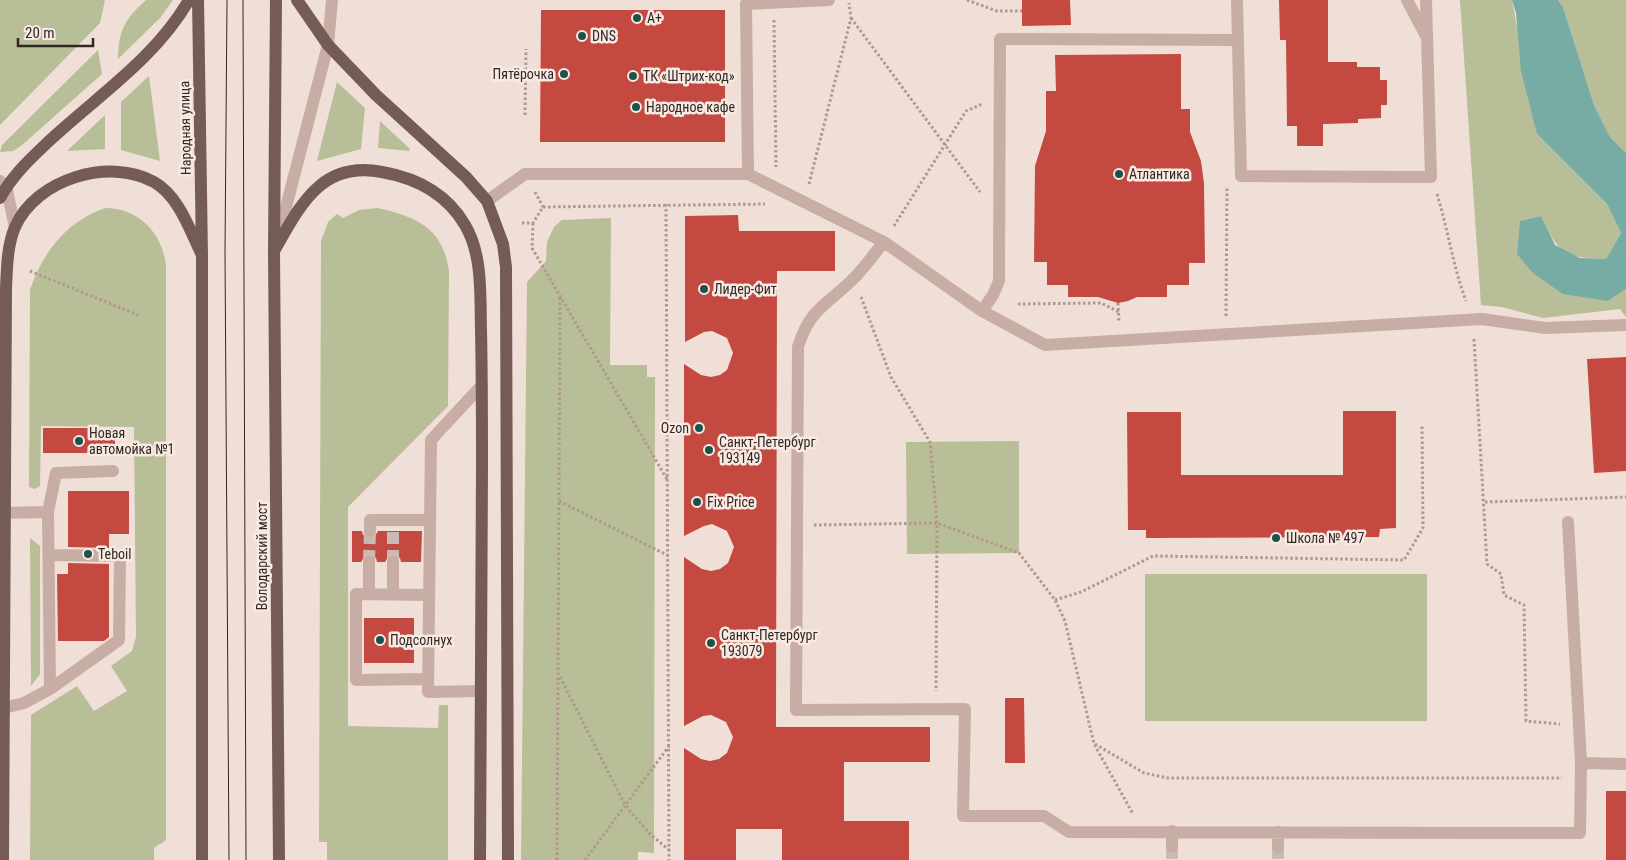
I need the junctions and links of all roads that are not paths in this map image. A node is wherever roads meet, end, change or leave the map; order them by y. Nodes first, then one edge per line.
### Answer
1 (189, 0) edge
2 (198, 0) edge
3 (276, 0) edge
4 (297, 0) edge
5 (332, 0) edge
6 (829, 0) edge
7 (1237, 0) edge
8 (1407, 0) edge
9 (1426, 0) edge
10 (1238, 40) junction
11 (1429, 42) junction
12 (328, 45) junction
13 (748, 174) junction
14 (3, 184) edge
15 (0, 198) edge
16 (486, 200) junction
17 (15, 227) junction
18 (884, 242) junction
19 (274, 251) junction
20 (202, 255) junction
21 (982, 310) junction
22 (1626, 325) edge
23 (482, 385) junction
24 (113, 471) dead end
25 (48, 512) junction
26 (2, 513) edge
27 (430, 520) junction
28 (1568, 522) dead end
29 (370, 531) dead end
30 (49, 555) junction
31 (370, 562) tunnel mouth
32 (394, 562) tunnel mouth
33 (369, 594) junction
34 (393, 594) junction
35 (429, 595) junction
36 (428, 679) junction
37 (50, 689) junction
38 (481, 691) junction
39 (2, 709) edge
40 (2, 762) edge
41 (1581, 763) junction
42 (1626, 764) edge
43 (1172, 832) junction
44 (1278, 832) junction
45 (1172, 847) tunnel mouth
46 (1278, 847) tunnel mouth
47 (3, 860) edge
48 (202, 860) edge
49 (279, 860) edge
50 (480, 860) edge
51 (508, 860) edge

1 - 14 main road
2 - 20 main road, Народная улица
3 - 19 main road
4 - 12 main road
5 - 12 street
6 - 13 street
7 - 10 street
8 - 11 street
9 - 11 street
10 - 11 street
10 - 21 street
12 - 16 main road
12 - 19 street
13 - 16 street
13 - 18 street
14 - 15 main road
14 - 17 street
16 - 51 main road
17 - 20 main road
17 - 26 main road
18 - 21 street
18 - 43 street
19 - 23 main road
19 - 49 main road, Володарский мост
20 - 48 main road
21 - 22 street
23 - 27 street
23 - 38 main road
24 - 25 street
25 - 26 street
25 - 30 street
26 - 39 main road
27 - 29 street
27 - 35 street
28 - 41 street
30 - 37 street
30 - 37 street
31 - 33 street
32 - 34 street
33 - 34 street
33 - 36 street
34 - 35 street
35 - 36 street
36 - 38 street
37 - 39 street
38 - 50 main road
39 - 40 main road
40 - 47 main road
41 - 42 street
41 - 44 street
43 - 44 street
43 - 45 street
44 - 46 street

